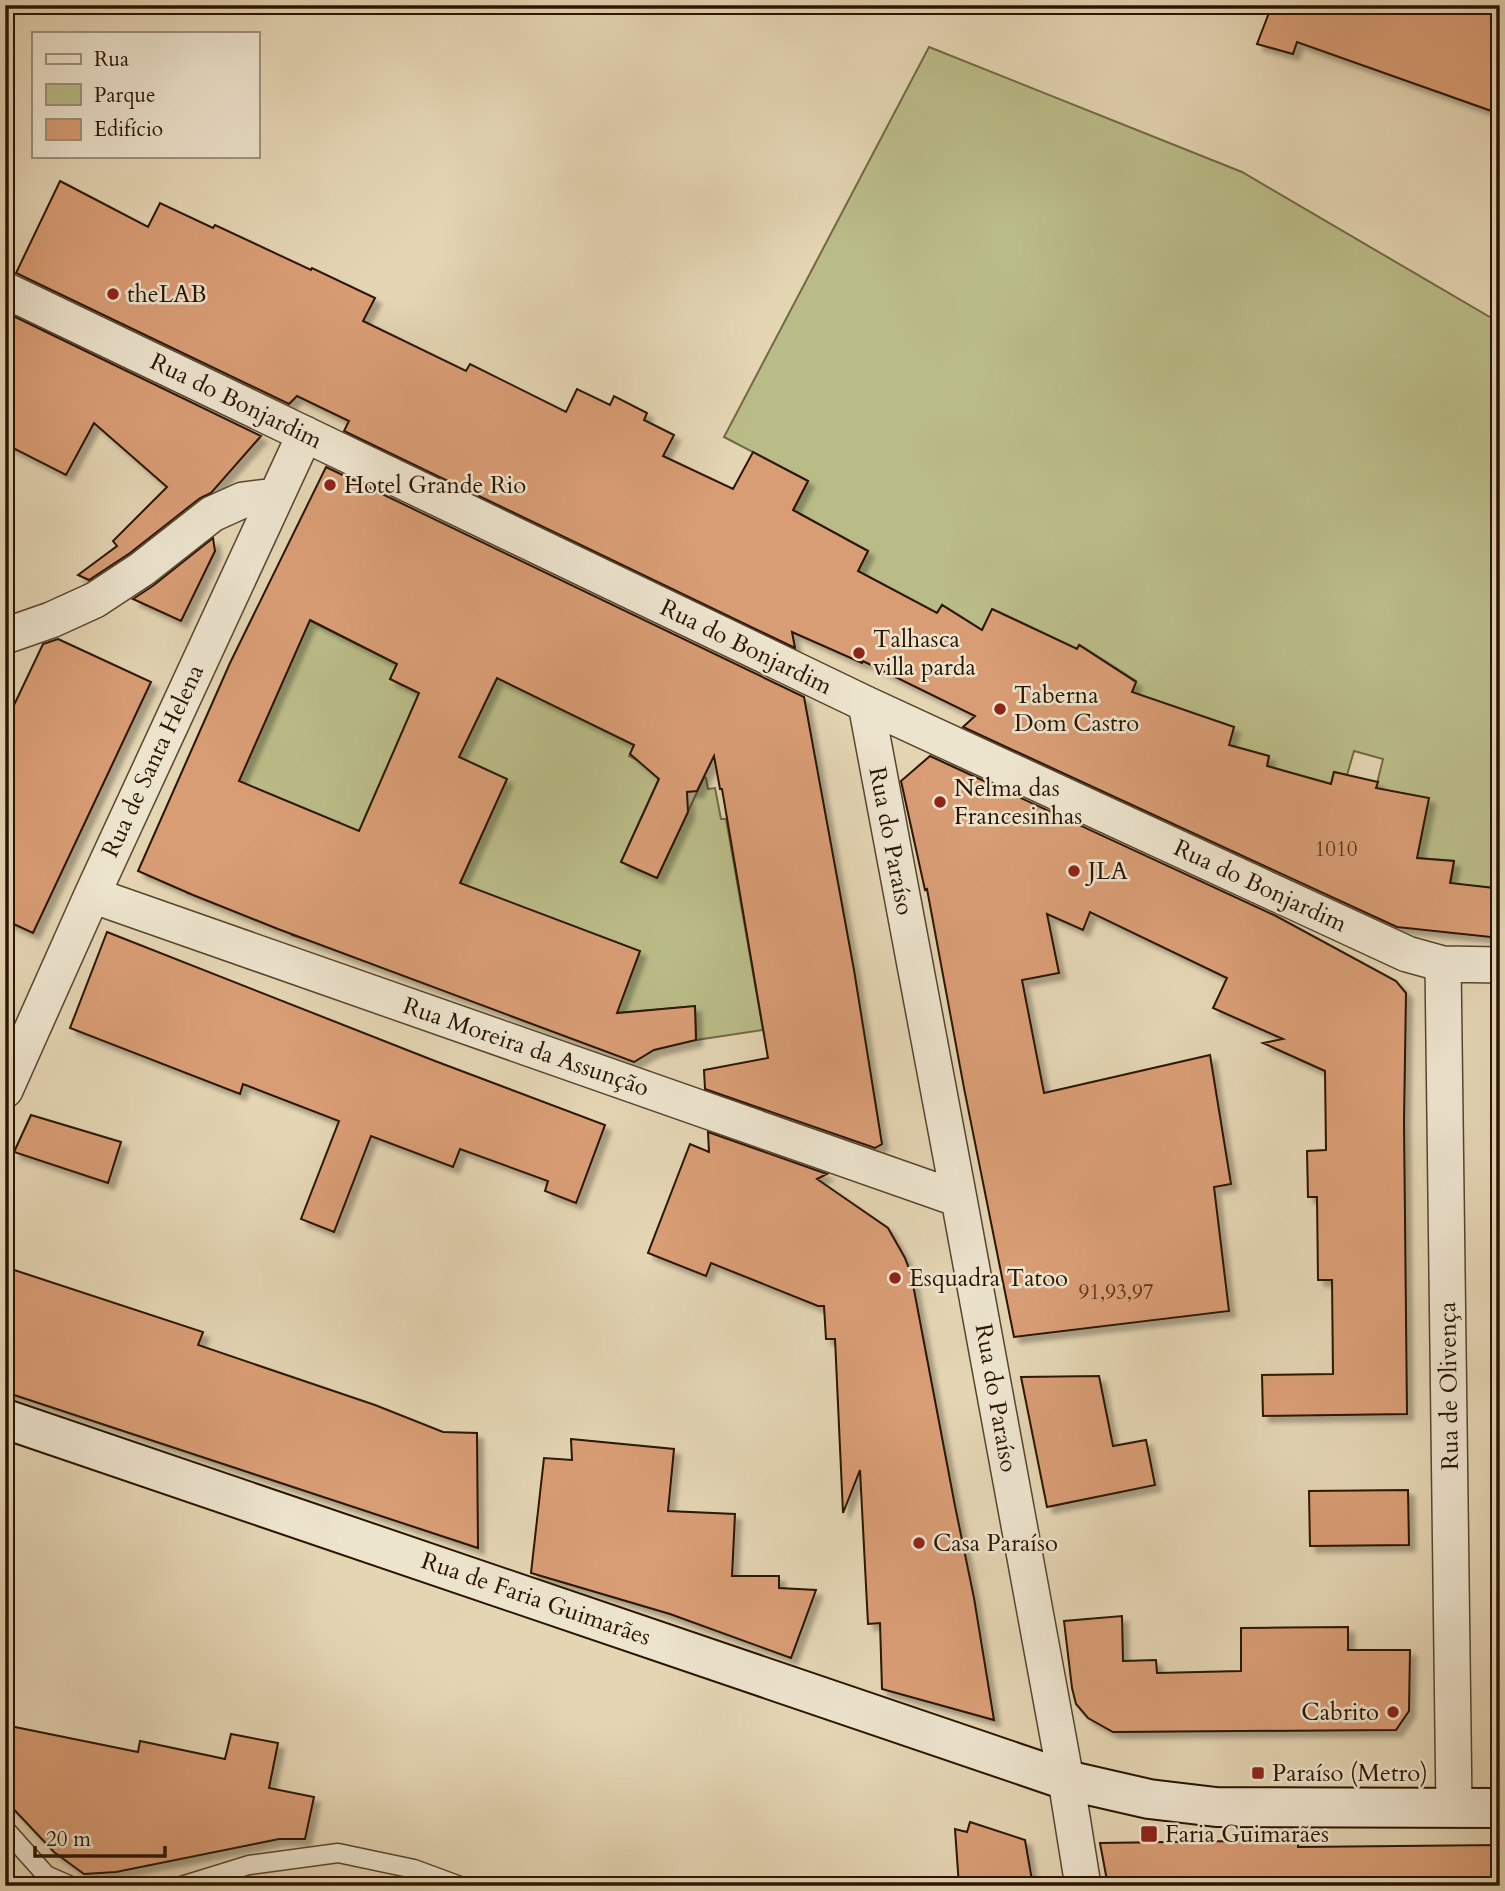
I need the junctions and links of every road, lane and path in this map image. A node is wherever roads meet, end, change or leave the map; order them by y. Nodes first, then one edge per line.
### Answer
1 (5, 290) edge
2 (305, 434) junction
3 (276, 496) junction
4 (5, 636) edge
5 (866, 704) junction
6 (92, 895) junction
7 (1443, 964) junction
8 (1500, 965) edge
9 (5, 1090) edge
10 (959, 1199) junction
11 (5, 1419) edge
12 (1066, 1780) junction
13 (1454, 1808) junction
14 (1500, 1808) edge
15 (5, 1829) edge
16 (71, 1886) edge
17 (181, 1886) edge
18 (460, 1886) edge
19 (1083, 1886) edge

1 - 2 street, Rua do Bonjardim
2 - 3 street, Rua de Santa Helena
2 - 5 street, Rua do Bonjardim
3 - 4 street
3 - 6 street, Rua de Santa Helena
5 - 7 street, Rua do Bonjardim
5 - 10 street, Rua do Paraíso
6 - 9 street, Rua de Santa Helena
6 - 10 street, Rua Moreira da Assunção
7 - 8 street, Rua do Bonjardim
7 - 13 street, Rua de Olivença
10 - 12 street, Rua do Paraíso
11 - 12 main road, Rua de Faria Guimarães
12 - 13 main road, Rua de Faria Guimarães
12 - 19 street, Rua do Paraíso
13 - 14 main road, Rua de Faria Guimarães
15 - 16 lane
17 - 18 lane

